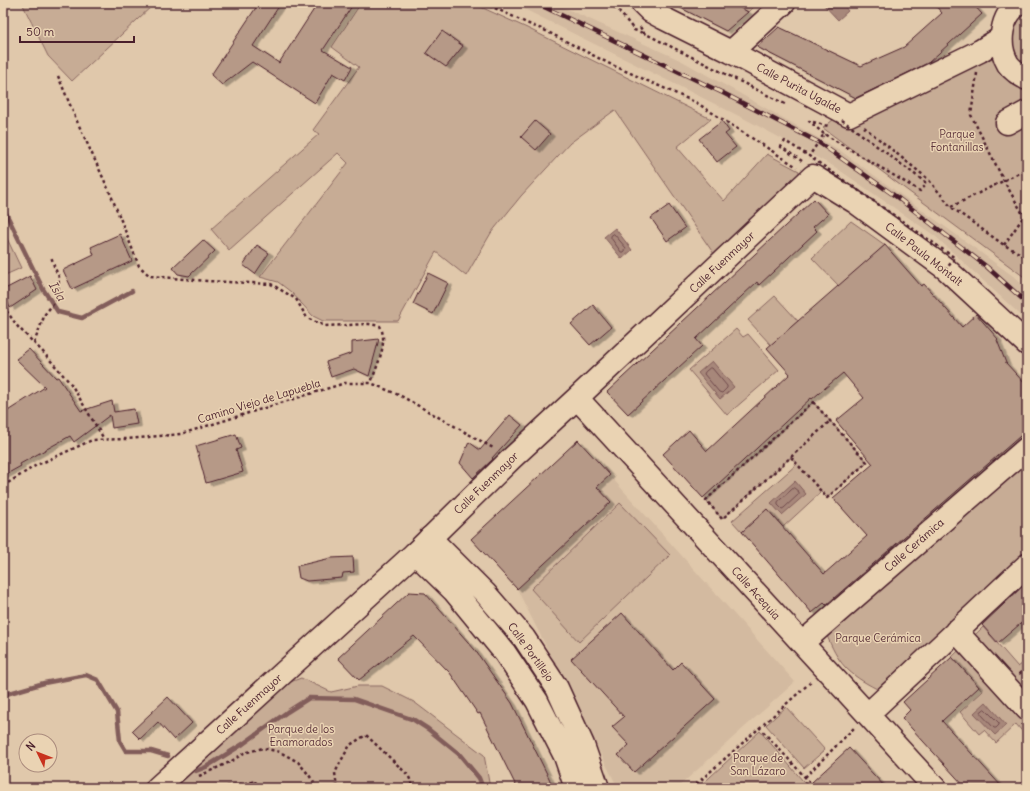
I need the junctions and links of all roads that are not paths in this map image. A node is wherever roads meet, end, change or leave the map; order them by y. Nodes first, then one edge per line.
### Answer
1 (642, 3) edge
2 (784, 3) edge
3 (1009, 7) edge
4 (1001, 38) junction
5 (731, 52) junction
6 (1027, 80) edge
7 (1027, 112) edge
8 (1007, 123) dead end
9 (809, 165) joint
10 (1027, 344) edge
11 (577, 398) junction
12 (1027, 448) edge
13 (430, 538) junction
14 (414, 553) junction
15 (1027, 565) edge
16 (956, 631) junction
17 (802, 643) junction
18 (1027, 709) edge
19 (868, 714) junction
20 (157, 788) edge
21 (576, 788) edge
22 (598, 788) edge
23 (935, 788) edge

1 - 5 street, Calle Purita Ugalde
2 - 5 street
3 - 4 street
4 - 5 street, Calle Purita Ugalde
4 - 6 street
7 - 8 street
9 - 10 street, Calle Paula Montalt
9 - 11 street, Calle Fuenmayor
11 - 13 street, Calle Fuenmayor
11 - 17 street, Calle Acequia
12 - 17 street, Calle Cerámica
13 - 14 street, Calle Fuenmayor
13 - 22 street, Calle Portillejo
14 - 20 street, Calle Fuenmayor
14 - 21 street, Calle Portillejo
15 - 16 street
16 - 18 street
16 - 19 street
17 - 19 street, Calle Acequia
19 - 23 street, Calle Acequia

